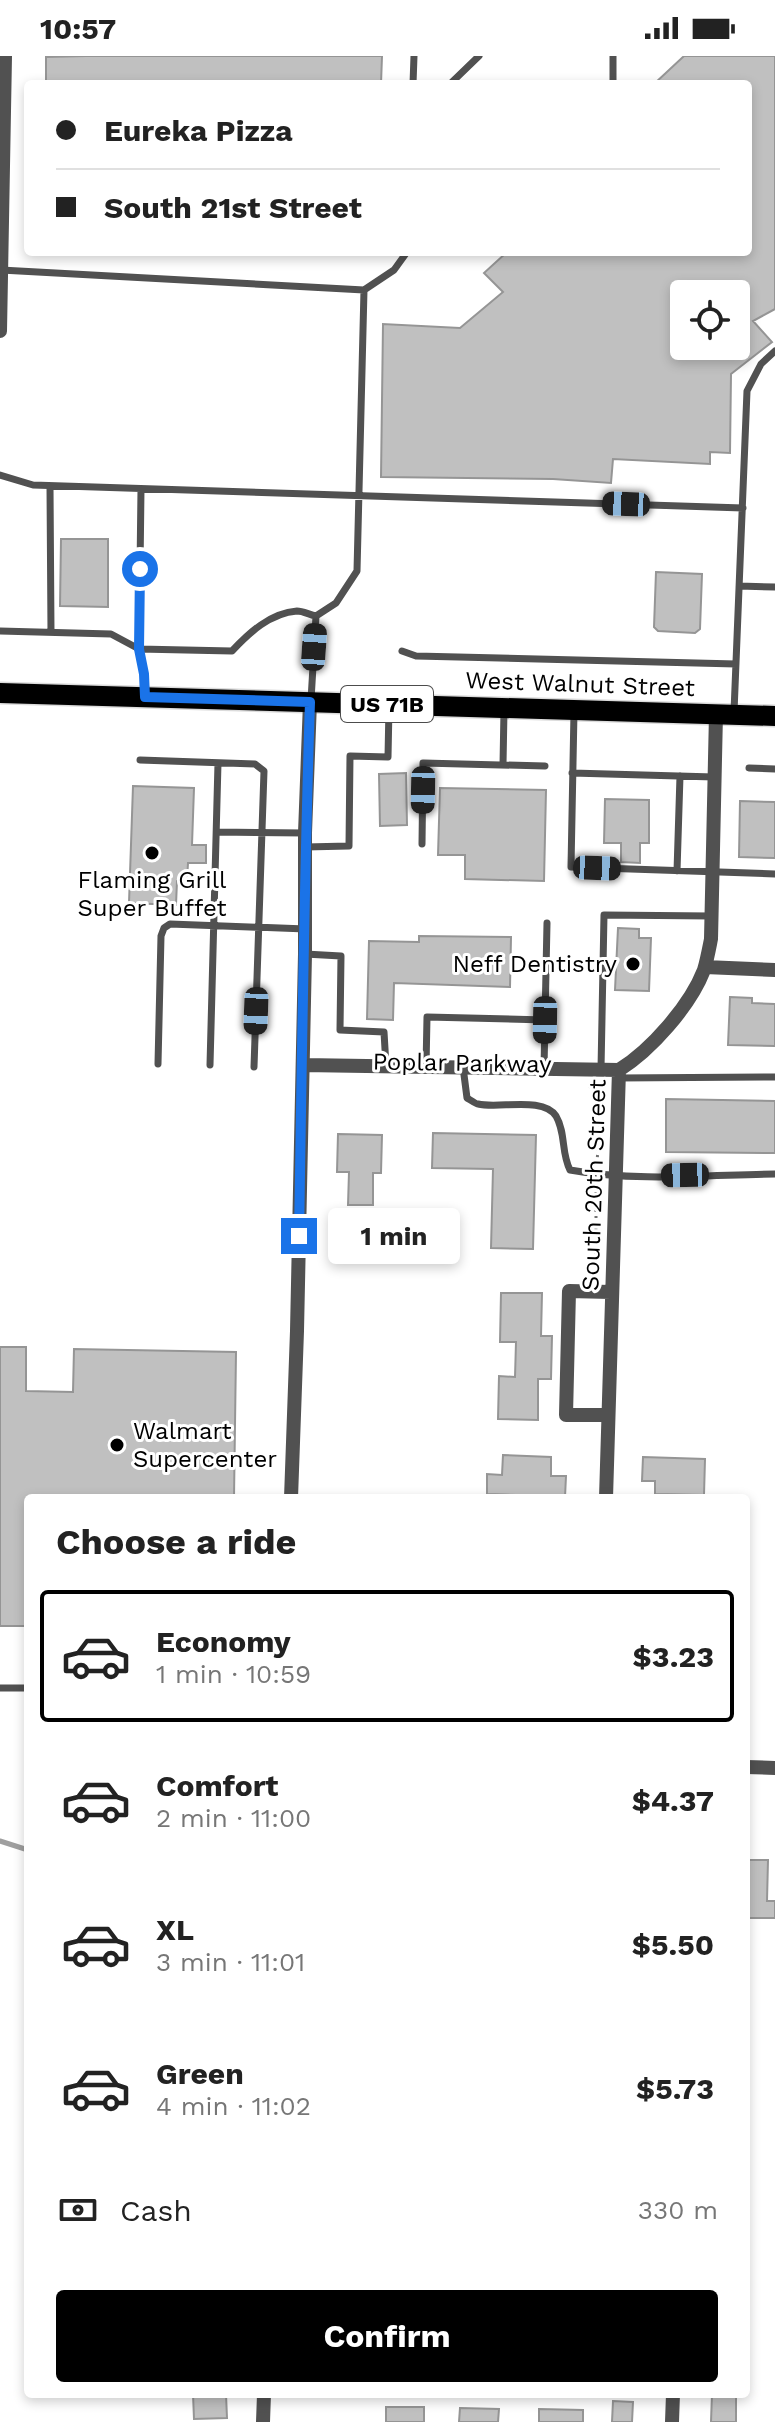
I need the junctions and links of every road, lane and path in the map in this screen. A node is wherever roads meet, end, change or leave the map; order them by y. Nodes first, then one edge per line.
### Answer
1 (5, 56) edge
2 (414, 56) edge
3 (479, 56) edge
4 (613, 56) edge
5 (413, 80) edge
6 (454, 80) edge
7 (613, 80) edge
8 (1, 201) edge
9 (404, 256) edge
10 (1, 270) edge
11 (364, 290) junction
12 (0, 331) edge
13 (775, 351) edge
14 (0, 475) edge
15 (50, 486) junction
16 (141, 489) junction
17 (358, 496) junction
18 (743, 508) junction
19 (739, 586) junction
20 (775, 587) edge
21 (316, 616) junction
22 (0, 631) edge
23 (51, 632) junction
24 (139, 649) junction
25 (402, 651) dead end
26 (736, 664) junction
27 (0, 693) edge
28 (145, 697) junction
29 (310, 702) junction
30 (389, 704) junction
31 (504, 708) junction
32 (574, 710) junction
33 (725, 714) junction
34 (775, 716) edge
35 (140, 760) dead end
36 (218, 763) junction
37 (503, 765) junction
38 (545, 766) dead end
39 (749, 768) dead end
40 (775, 769) edge
41 (572, 773) junction
42 (680, 776) junction
43 (714, 777) junction
44 (217, 832) junction
45 (262, 833) junction
46 (305, 840) junction
47 (422, 844) dead end
48 (677, 871) junction
49 (712, 872) junction
50 (775, 874) edge
51 (711, 916) junction
52 (547, 923) dead end
53 (215, 926) junction
54 (259, 927) junction
55 (306, 929) junction
56 (305, 954) junction
57 (705, 967) junction
58 (775, 970) edge
59 (545, 1020) junction
60 (158, 1064) dead end
61 (210, 1065) dead end
62 (303, 1065) junction
63 (386, 1066) junction
64 (254, 1067) dead end
65 (426, 1067) junction
66 (463, 1067) junction
67 (544, 1068) junction
68 (601, 1069) junction
69 (618, 1074) junction
70 (775, 1077) edge
71 (583, 1083) dead end
72 (775, 1174) edge
73 (596, 1175) junction
74 (615, 1175) junction
75 (595, 1291) junction
76 (611, 1292) junction
77 (608, 1415) junction
78 (291, 1494) edge
79 (606, 1494) edge
80 (0, 1688) edge
81 (24, 1688) edge
82 (750, 1767) edge
83 (775, 1768) edge
84 (264, 2398) edge
85 (673, 2398) edge
86 (263, 2422) edge
87 (672, 2422) edge

1 - 8 street
2 - 5 lane
3 - 6 lane
4 - 7 lane
8 - 10 street
9 - 11 lane
10 - 11 lane
10 - 12 street
11 - 17 lane
13 - 18 lane
14 - 15 lane
15 - 16 lane
15 - 23 lane
16 - 17 lane
16 - 24 lane
17 - 18 lane
17 - 21 lane
18 - 19 lane
19 - 20 lane
19 - 26 lane
21 - 24 lane
21 - 29 lane
22 - 23 lane
23 - 24 lane
24 - 28 lane
25 - 26 lane
26 - 33 lane
27 - 28 main road, West Walnut Street / US 71B
28 - 29 main road, West Walnut Street / US 71B
29 - 30 main road, West Walnut Street / US 71B
29 - 46 street
30 - 31 main road, West Walnut Street / US 71B
30 - 46 lane
31 - 32 main road, West Walnut Street / US 71B
31 - 37 lane
32 - 33 main road, West Walnut Street / US 71B
32 - 41 lane
33 - 34 main road, West Walnut Street / US 71B
33 - 43 street, South 20th Street
35 - 36 lane
36 - 44 lane
36 - 45 lane
37 - 38 lane
37 - 47 lane
39 - 40 lane
41 - 42 lane
41 - 48 lane
42 - 43 lane
42 - 48 lane
43 - 49 street, South 20th Street
44 - 45 lane
44 - 53 lane
45 - 46 lane
45 - 54 lane
46 - 55 street
48 - 49 lane
49 - 50 lane
49 - 51 street, South 20th Street
51 - 57 street, South 20th Street
51 - 68 lane
52 - 59 lane
53 - 54 lane
53 - 60 lane
53 - 61 lane
54 - 55 lane
54 - 64 lane
55 - 56 street
56 - 62 street
56 - 63 lane
57 - 58 street
57 - 69 street, South 20th Street
59 - 65 lane
59 - 67 lane
62 - 63 street
62 - 78 street
63 - 65 street
65 - 66 street
66 - 67 street
66 - 73 lane
67 - 68 street
68 - 69 street
69 - 70 lane
69 - 74 street, South 20th Street
71 - 73 path, Poplar Parkway
72 - 74 lane
73 - 74 lane
73 - 75 path, Poplar Parkway
74 - 76 street, South 20th Street
75 - 76 street
75 - 77 street
76 - 77 street, South 20th Street
77 - 79 street, South 20th Street
80 - 81 lane
82 - 83 street
84 - 86 street
85 - 87 street

